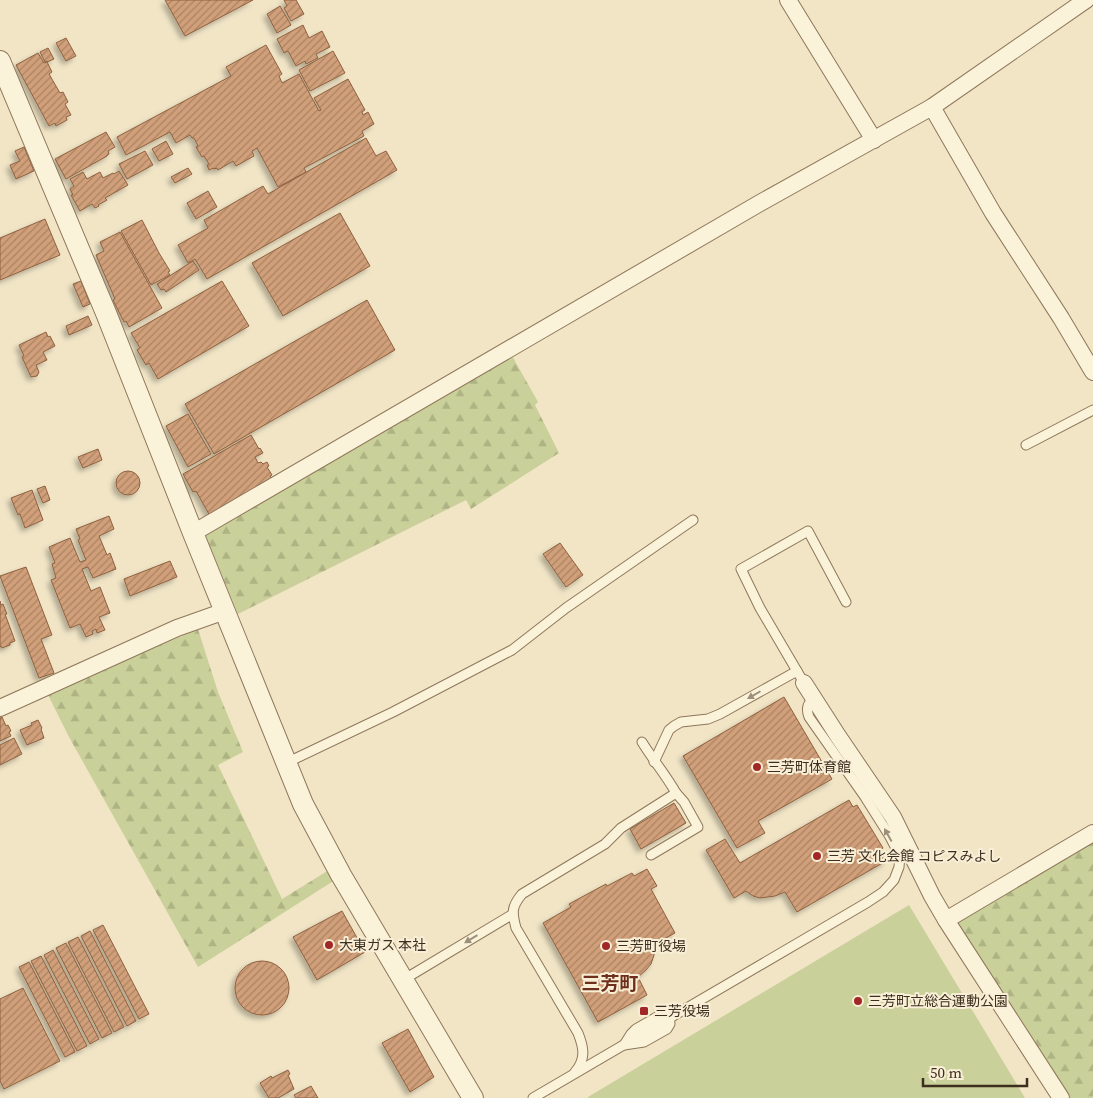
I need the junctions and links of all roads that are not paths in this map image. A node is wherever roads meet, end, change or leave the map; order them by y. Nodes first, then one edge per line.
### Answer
1 (788, 0) edge
2 (1086, 0) edge
3 (0, 61) edge
4 (932, 106) junction
5 (874, 140) junction
6 (1093, 372) edge
7 (1093, 410) edge
8 (1026, 445) dead end
9 (693, 520) dead end
10 (193, 533) junction
11 (846, 602) dead end
12 (225, 611) junction
13 (800, 677) junction
14 (814, 698) junction
15 (0, 708) edge
16 (642, 742) dead end
17 (654, 762) junction
18 (286, 764) junction
19 (676, 793) junction
20 (1093, 833) edge
21 (652, 855) dead end
22 (513, 914) junction
23 (946, 920) junction
24 (403, 980) junction
25 (574, 1074) junction
26 (473, 1098) edge
27 (533, 1098) edge
28 (1061, 1098) edge

1 - 5 street
2 - 4 street
3 - 10 street
4 - 5 street
4 - 6 street
5 - 10 street
7 - 8 lane
9 - 18 lane
10 - 12 street
11 - 13 lane
12 - 15 street
12 - 18 street
13 - 14 street
13 -> 17 lane
14 - 23 street
25 -> 14 lane
16 - 17 lane
17 - 19 lane
18 - 24 street
19 - 21 lane
19 - 22 lane
20 - 23 street
22 -> 24 lane
22 - 25 lane
23 - 28 street
24 - 26 street
25 - 27 lane

